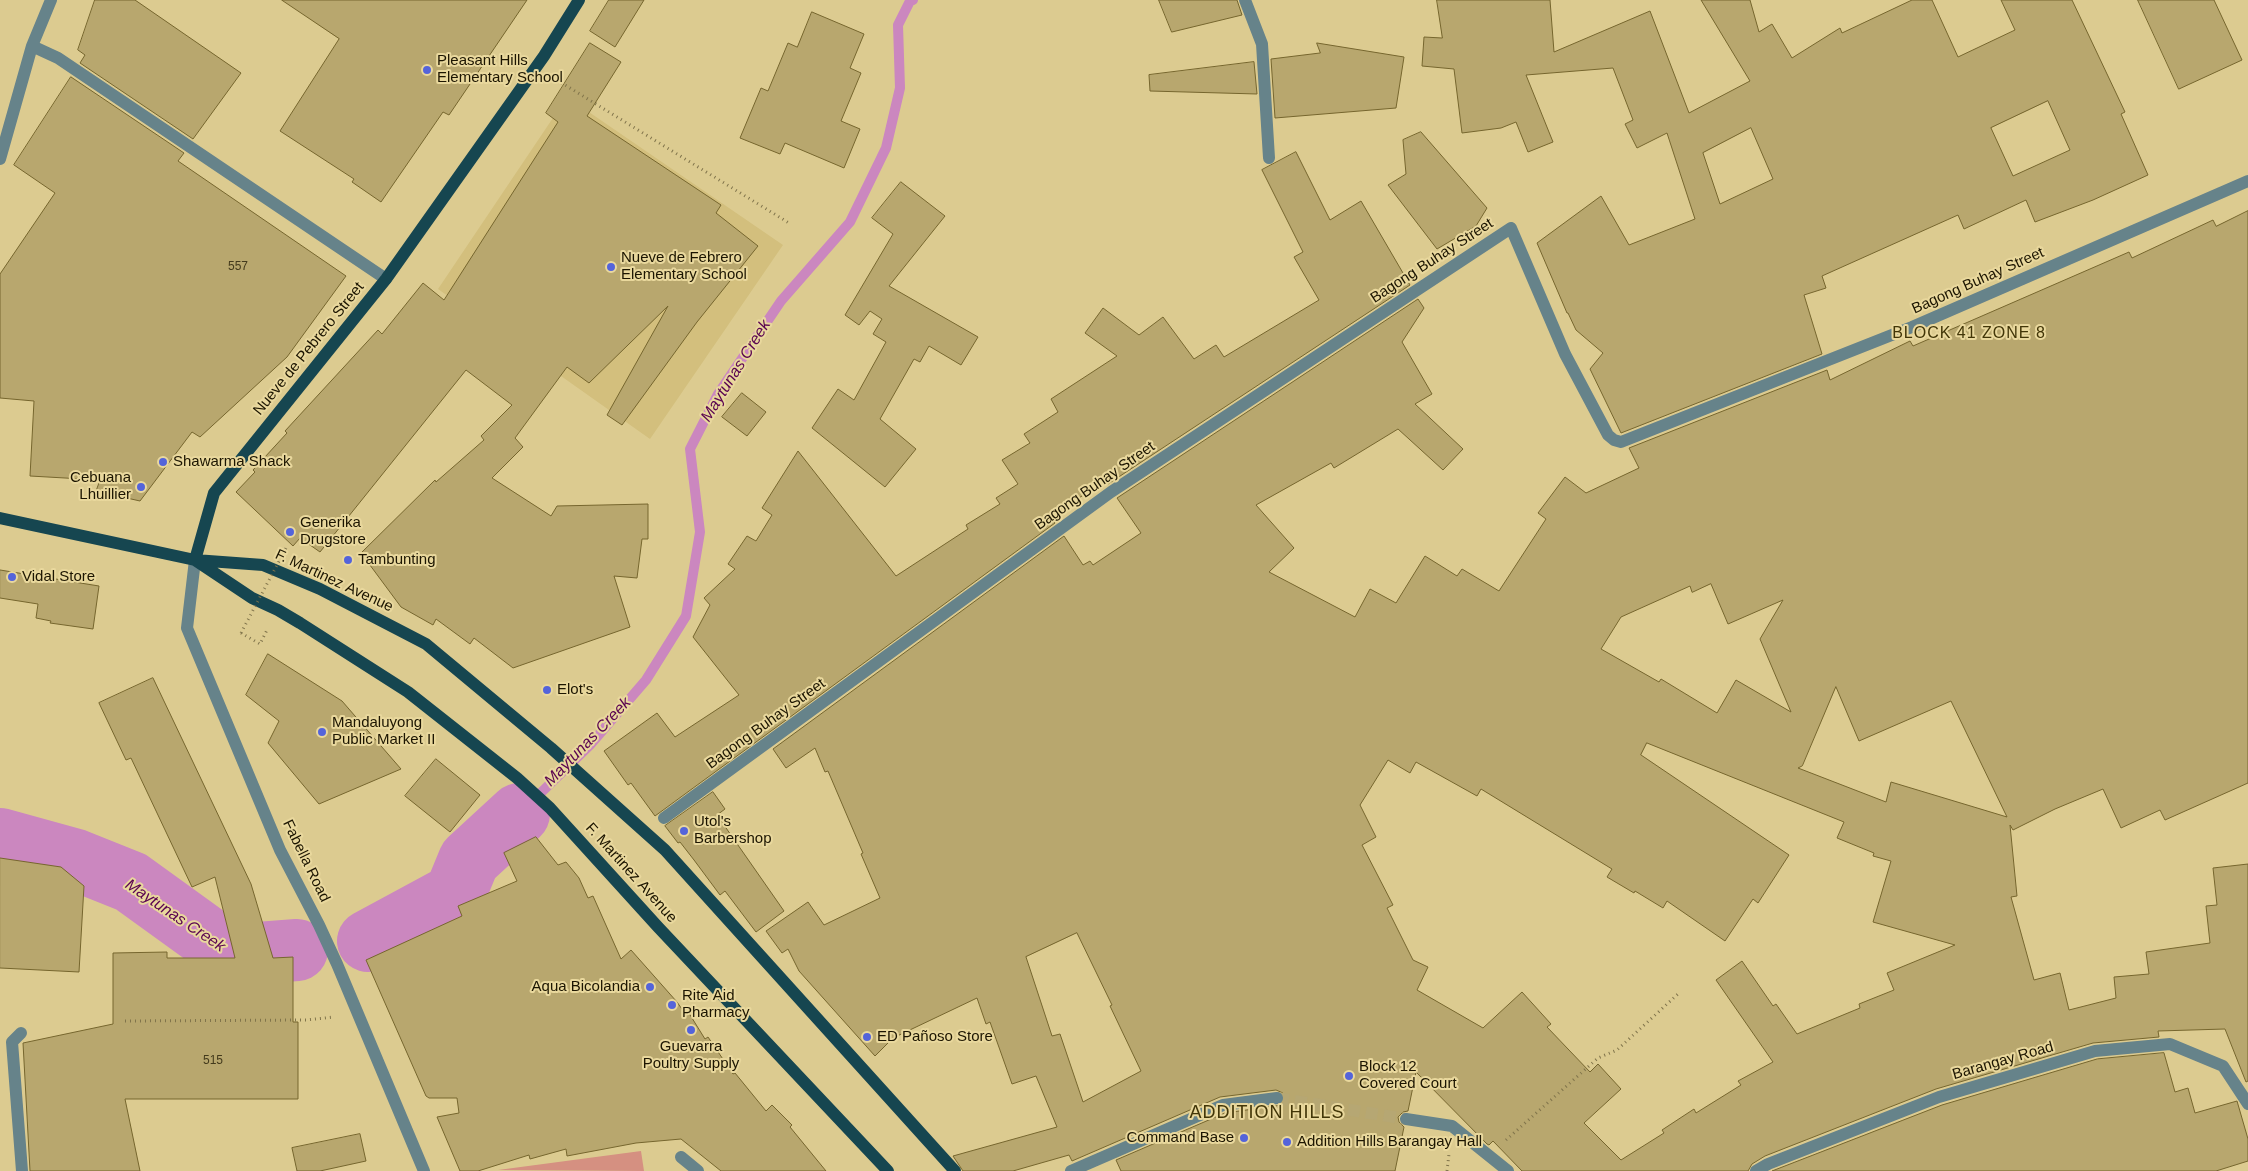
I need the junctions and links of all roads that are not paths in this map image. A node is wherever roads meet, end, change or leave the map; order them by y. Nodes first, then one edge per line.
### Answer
1 (51, 0) edge
2 (579, 0) edge
3 (1245, 0) edge
4 (32, 46) junction
5 (1269, 158) dead end
6 (0, 159) edge
7 (2248, 181) edge
8 (386, 279) junction
9 (0, 518) edge
10 (196, 560) junction
11 (664, 818) dead end
12 (21, 1033) dead end
13 (1277, 1098) tunnel mouth
14 (2248, 1104) edge
15 (1406, 1119) tunnel mouth
16 (681, 1157) dead end
17 (22, 1171) edge
18 (424, 1171) edge
19 (698, 1171) edge
20 (888, 1171) edge
21 (955, 1171) edge
22 (1071, 1171) edge
23 (1508, 1171) edge
24 (1756, 1171) edge

1 - 4 street
2 - 8 main road, Nueve de Pebrero Street
3 - 5 street
4 - 6 street
4 - 8 street
7 - 11 street, Bagong Buhay Street
8 - 10 main road, Nueve de Pebrero Street
9 - 10 main road
10 - 18 street, Fabella Road
10 - 20 main road, F. Martinez Avenue
10 - 21 main road, F. Martinez Avenue
12 - 17 street
13 - 22 street
14 - 24 street, Barangay Road
15 - 23 street
16 - 19 street

